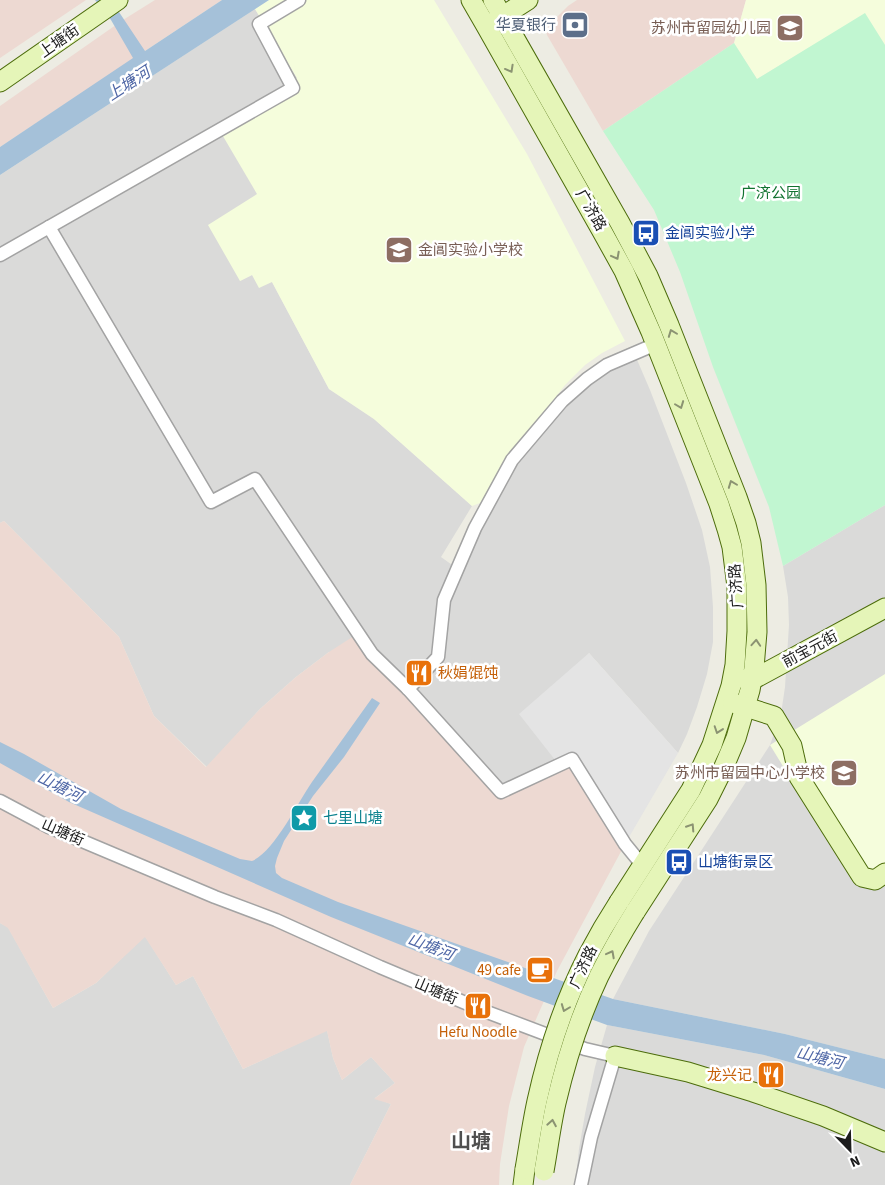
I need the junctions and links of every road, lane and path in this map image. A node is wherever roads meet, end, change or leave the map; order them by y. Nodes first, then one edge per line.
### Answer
1 (299, 0) edge
2 (470, 0) edge
3 (493, 0) edge
4 (528, 0) edge
5 (112, 4) edge
6 (503, 16) junction
7 (486, 26) junction
8 (0, 82) edge
9 (48, 227) junction
10 (0, 255) edge
11 (656, 344) junction
12 (885, 608) edge
13 (733, 678) junction
14 (752, 680) junction
15 (408, 690) junction
16 (727, 702) junction
17 (746, 707) junction
18 (0, 801) edge
19 (643, 866) junction
20 (885, 873) edge
21 (615, 1056) junction
22 (885, 1142) edge
23 (524, 1177) edge
24 (543, 1178) edge
25 (581, 1185) edge

1 - 9 street
2 - 7 main road, 广济路
3 - 6 main road, 广济路
4 - 6 main road
5 - 8 main road, 上塘街
6 - 7 main road
14 -> 6 main road, 广济路
7 -> 11 main road, 广济路
9 - 10 street
9 - 15 street
11 -> 13 main road, 广济路
11 - 15 street
12 - 14 main road, 前宝元街
13 - 14 main road
13 - 16 main road, 广济路
14 - 17 main road, 广济路
15 - 19 street
16 - 17 main road
16 -> 19 main road, 广济路
17 - 20 main road
24 -> 17 main road, 广济路, bridge
18 - 21 street, 山塘街
19 -> 23 main road, 广济路, bridge
21 - 22 main road, 山塘街
21 - 25 street

